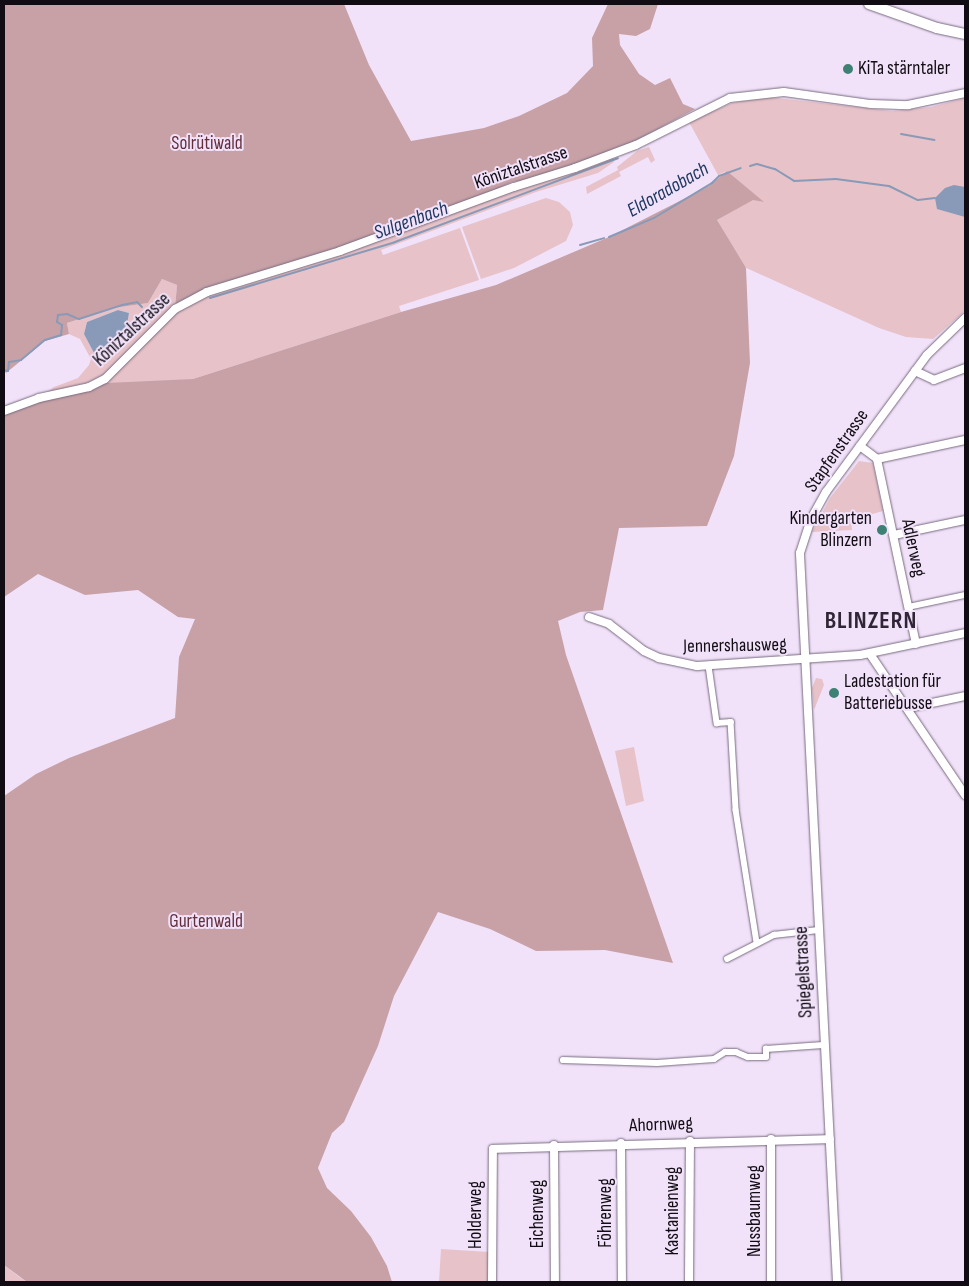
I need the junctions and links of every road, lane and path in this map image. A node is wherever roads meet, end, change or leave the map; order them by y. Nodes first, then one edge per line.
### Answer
1 (869, 4) edge
2 (965, 34) edge
3 (965, 93) edge
4 (965, 318) edge
5 (965, 368) edge
6 (915, 371) junction
7 (4, 411) edge
8 (965, 440) edge
9 (860, 446) junction
10 (877, 458) junction
11 (965, 520) edge
12 (894, 535) junction
13 (965, 595) edge
14 (908, 607) junction
15 (589, 617) dead end
16 (965, 633) edge
17 (916, 644) junction
18 (870, 654) junction
19 (805, 660) junction
20 (709, 666) junction
21 (965, 696) edge
22 (908, 708) junction
23 (965, 795) edge
24 (818, 930) junction
25 (756, 943) junction
26 (726, 959) dead end
27 (823, 1045) junction
28 (563, 1060) dead end
29 (771, 1139) junction
30 (830, 1139) junction
31 (690, 1141) junction
32 (622, 1143) junction
33 (554, 1145) junction
34 (493, 1148) joint
35 (492, 1282) edge
36 (555, 1282) edge
37 (622, 1282) edge
38 (689, 1282) edge
39 (771, 1282) edge
40 (837, 1282) edge

1 - 2 street
3 - 7 street, Köniztalstrasse
4 - 6 street, Stapfenstrasse
5 - 6 street
6 - 9 street, Stapfenstrasse
8 - 10 street
9 - 10 street
9 - 19 street, Stapfenstrasse
10 - 12 street, Adlerweg
11 - 12 street
12 - 14 street, Adlerweg
13 - 14 street
14 - 17 street, Adlerweg
15 - 20 street, Jennershausweg
16 - 17 street, Jennershausweg
17 - 18 street, Jennershausweg
18 - 19 street, Jennershausweg
18 - 22 street
19 - 20 street, Jennershausweg
19 - 24 street, Spiegelstrasse
20 - 25 street
21 - 22 street
22 - 23 street
24 - 25 street
24 - 27 street, Spiegelstrasse
25 - 26 street
27 - 28 street
27 - 30 street, Spiegelstrasse
29 - 30 street, Ahornweg
29 - 31 street, Ahornweg
29 - 39 street, Nussbaumweg
30 - 40 street, Spiegelstrasse
31 - 32 street, Ahornweg
31 - 38 street, Kastanienweg
32 - 33 street, Ahornweg
32 - 37 street, Föhrenweg
33 - 34 street, Ahornweg
33 - 36 street, Eichenweg
34 - 35 street, Holderweg

